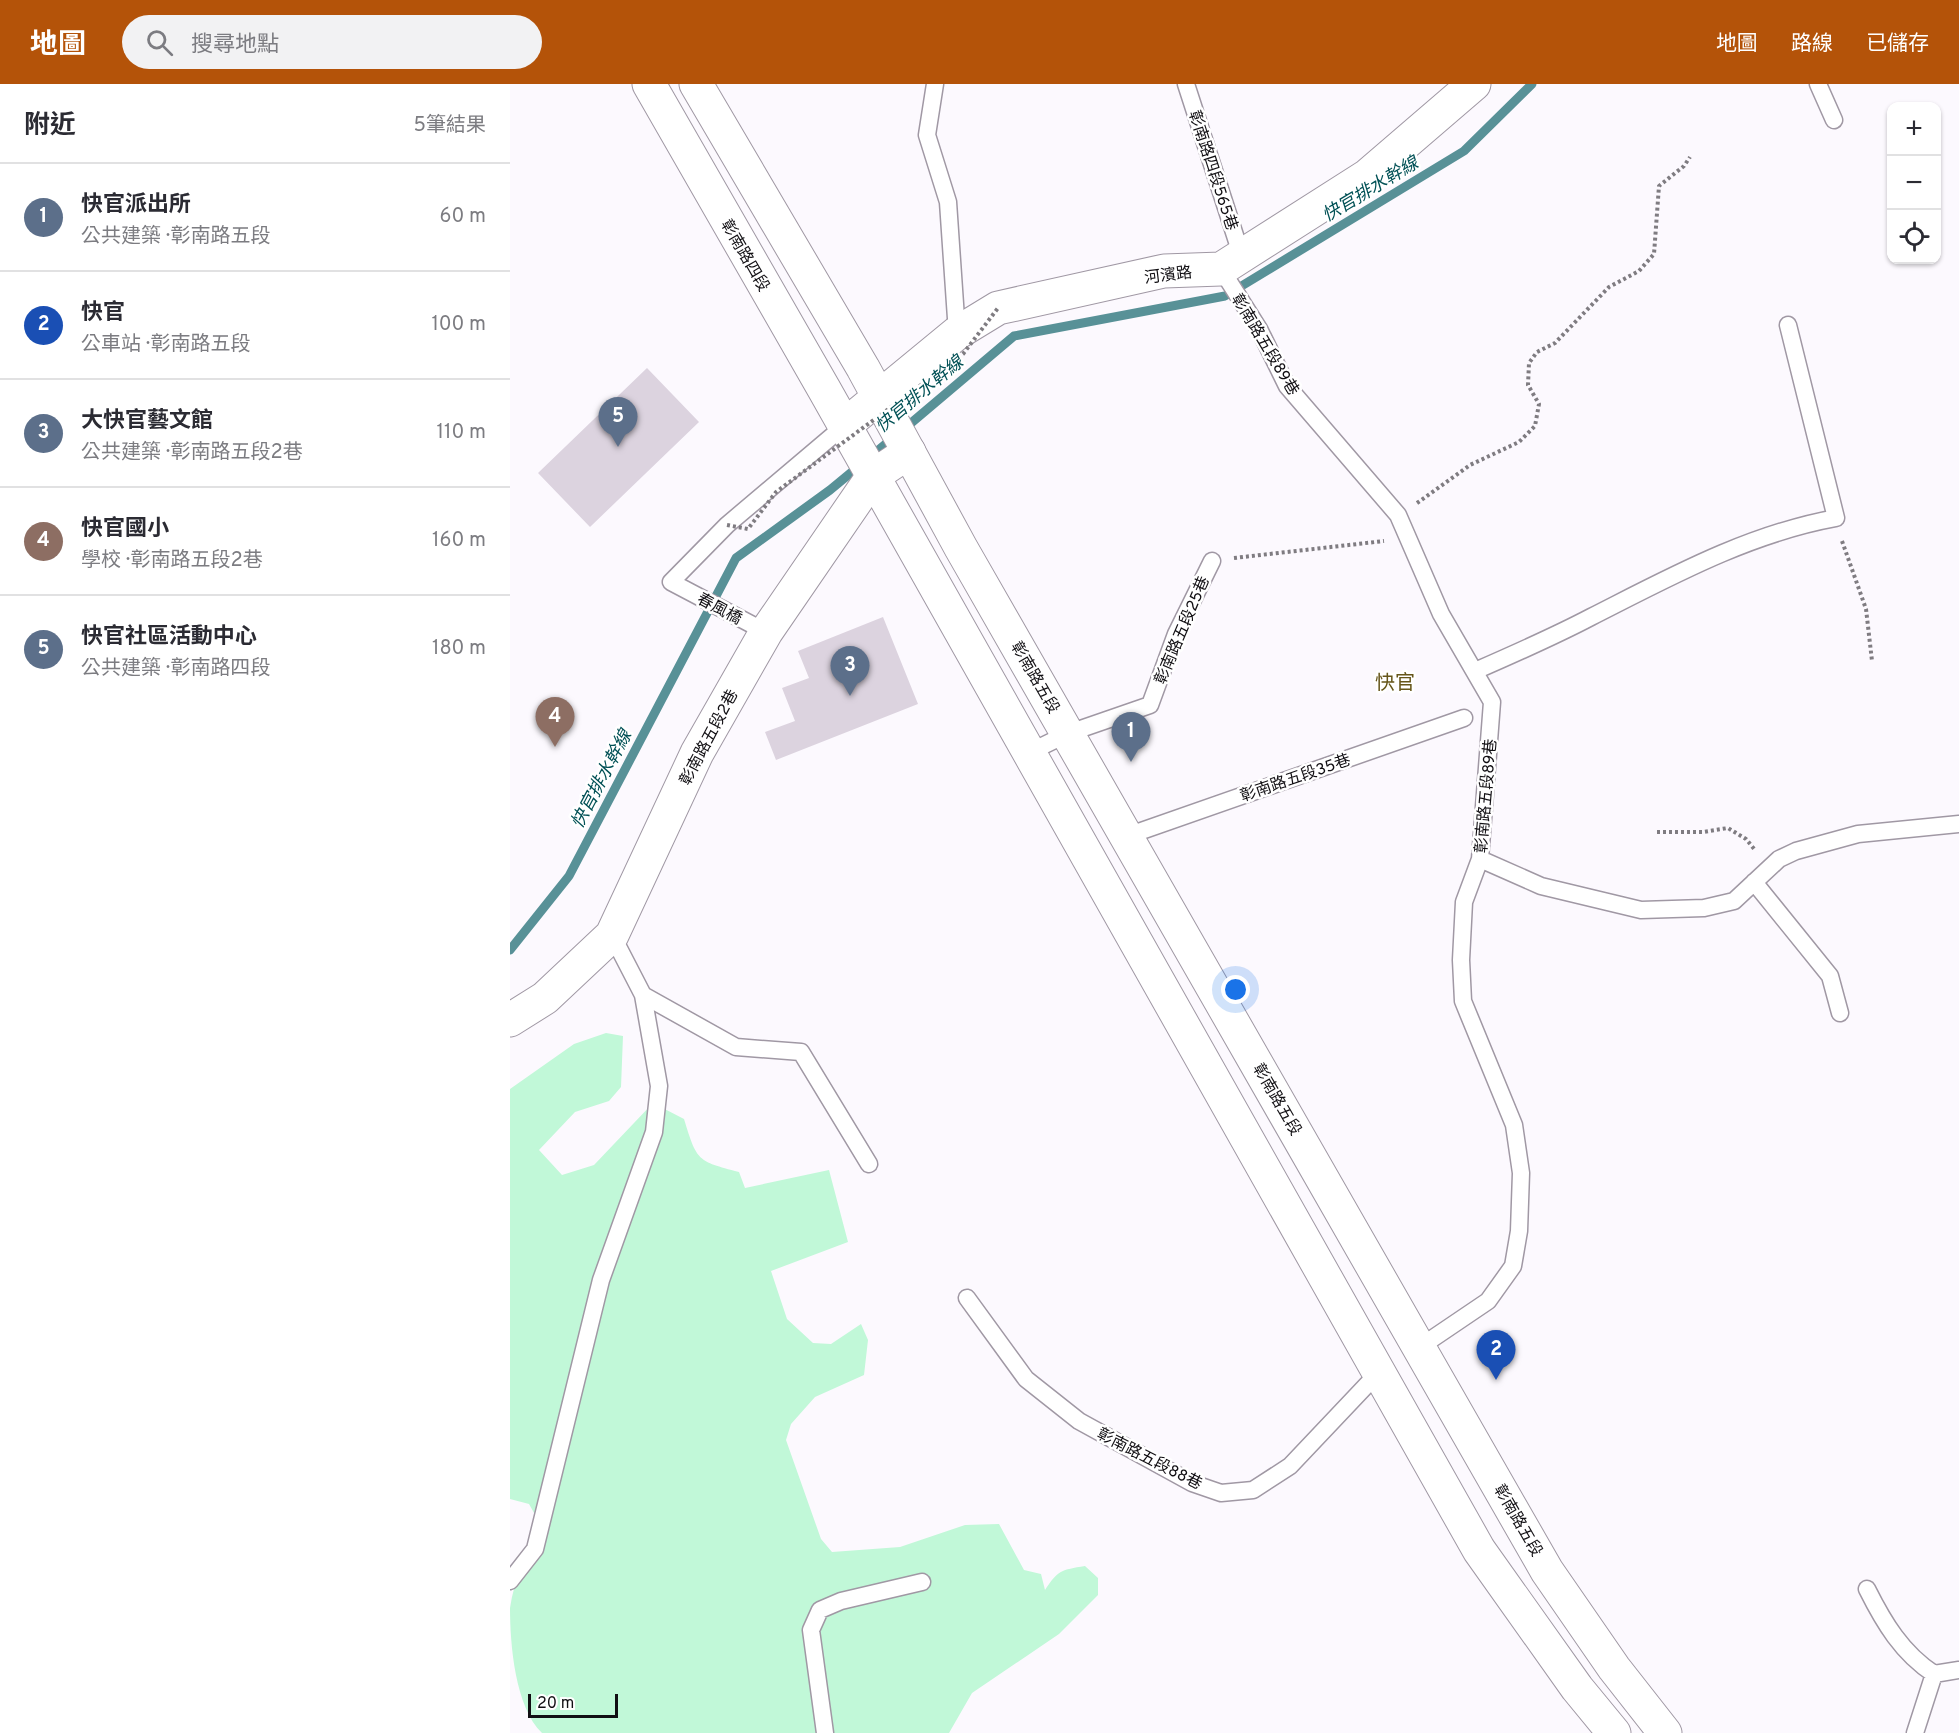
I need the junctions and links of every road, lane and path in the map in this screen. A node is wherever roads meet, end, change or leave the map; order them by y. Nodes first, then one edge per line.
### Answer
1 (648, 84) edge
2 (696, 84) edge
3 (935, 84) edge
4 (1186, 84) edge
5 (1474, 84) edge
6 (1818, 84) edge
7 (1834, 120) dead end
8 (1690, 157) dead end
9 (1231, 263) junction
10 (998, 308) junction
11 (1788, 325) dead end
12 (957, 333) junction
13 (878, 395) junction
14 (844, 426) junction
15 (909, 452) junction
16 (873, 476) junction
17 (1398, 515) junction
18 (1836, 518) junction
19 (727, 525) junction
20 (1410, 538) junction
21 (1212, 561) joint
22 (763, 630) junction
23 (1872, 662) dead end
24 (1474, 671) junction
25 (1464, 718) dead end
26 (1069, 733) junction
27 (1029, 753) junction
28 (1959, 824) edge
29 (1657, 832) dead end
30 (1127, 836) junction
31 (1480, 859) junction
32 (1770, 868) junction
33 (1754, 882) junction
34 (612, 935) junction
35 (644, 995) junction
36 (1840, 1013) dead end
37 (510, 1020) edge
38 (868, 1164) dead end
39 (967, 1298) dead end
40 (1420, 1347) junction
41 (1379, 1372) junction
42 (510, 1581) edge
43 (922, 1582) dead end
44 (1867, 1589) dead end
45 (1959, 1670) edge
46 (1934, 1674) junction
47 (825, 1733) edge
48 (1614, 1733) edge
49 (1665, 1733) edge
50 (1915, 1733) edge

1 - 14 main road, 彰南路四段
2 - 13 main road
3 - 12 lane
4 - 9 lane, 彰南路四段565巷
5 - 9 main road
6 - 7 lane
8 - 17 path
9 - 10 main road, 河濱路
9 - 17 lane, 彰南路五段89巷
10 - 12 main road, 河濱路
10 - 19 path, bridge
11 - 18 lane
12 - 13 main road, 河濱路
13 - 14 main road, 河濱路
13 - 15 main road, 彰南路五段
14 - 16 main road, 彰南路四段
14 - 19 lane
15 - 16 main road, 彰南路五段2巷
15 - 26 main road, 彰南路五段
16 - 22 main road, 彰南路五段2巷
16 - 27 main road
17 - 20 lane, 彰南路五段89巷
18 - 23 path
18 - 24 lane
19 - 22 lane, 春風橋
20 - 21 path, 彰南路五段25巷
20 - 24 lane, 彰南路五段89巷
21 - 26 lane, 彰南路五段25巷
22 - 34 main road, 彰南路五段2巷
24 - 31 lane, 彰南路五段89巷
25 - 30 lane, 彰南路五段35巷
26 - 27 lane, 彰南路五段25巷
26 - 30 main road, 彰南路五段
27 - 41 main road
28 - 32 lane
29 - 32 path
30 - 40 main road, 彰南路五段
31 - 33 lane
31 - 40 lane, 彰南路五段89巷
32 - 33 lane
33 - 36 lane
34 - 35 lane
34 - 37 main road, 彰南路五段2巷
35 - 38 lane
35 - 42 lane
39 - 41 lane, 彰南路五段88巷
40 - 49 main road, 彰南路五段
41 - 48 main road
43 - 47 lane
44 - 46 lane
45 - 46 lane
46 - 50 lane

